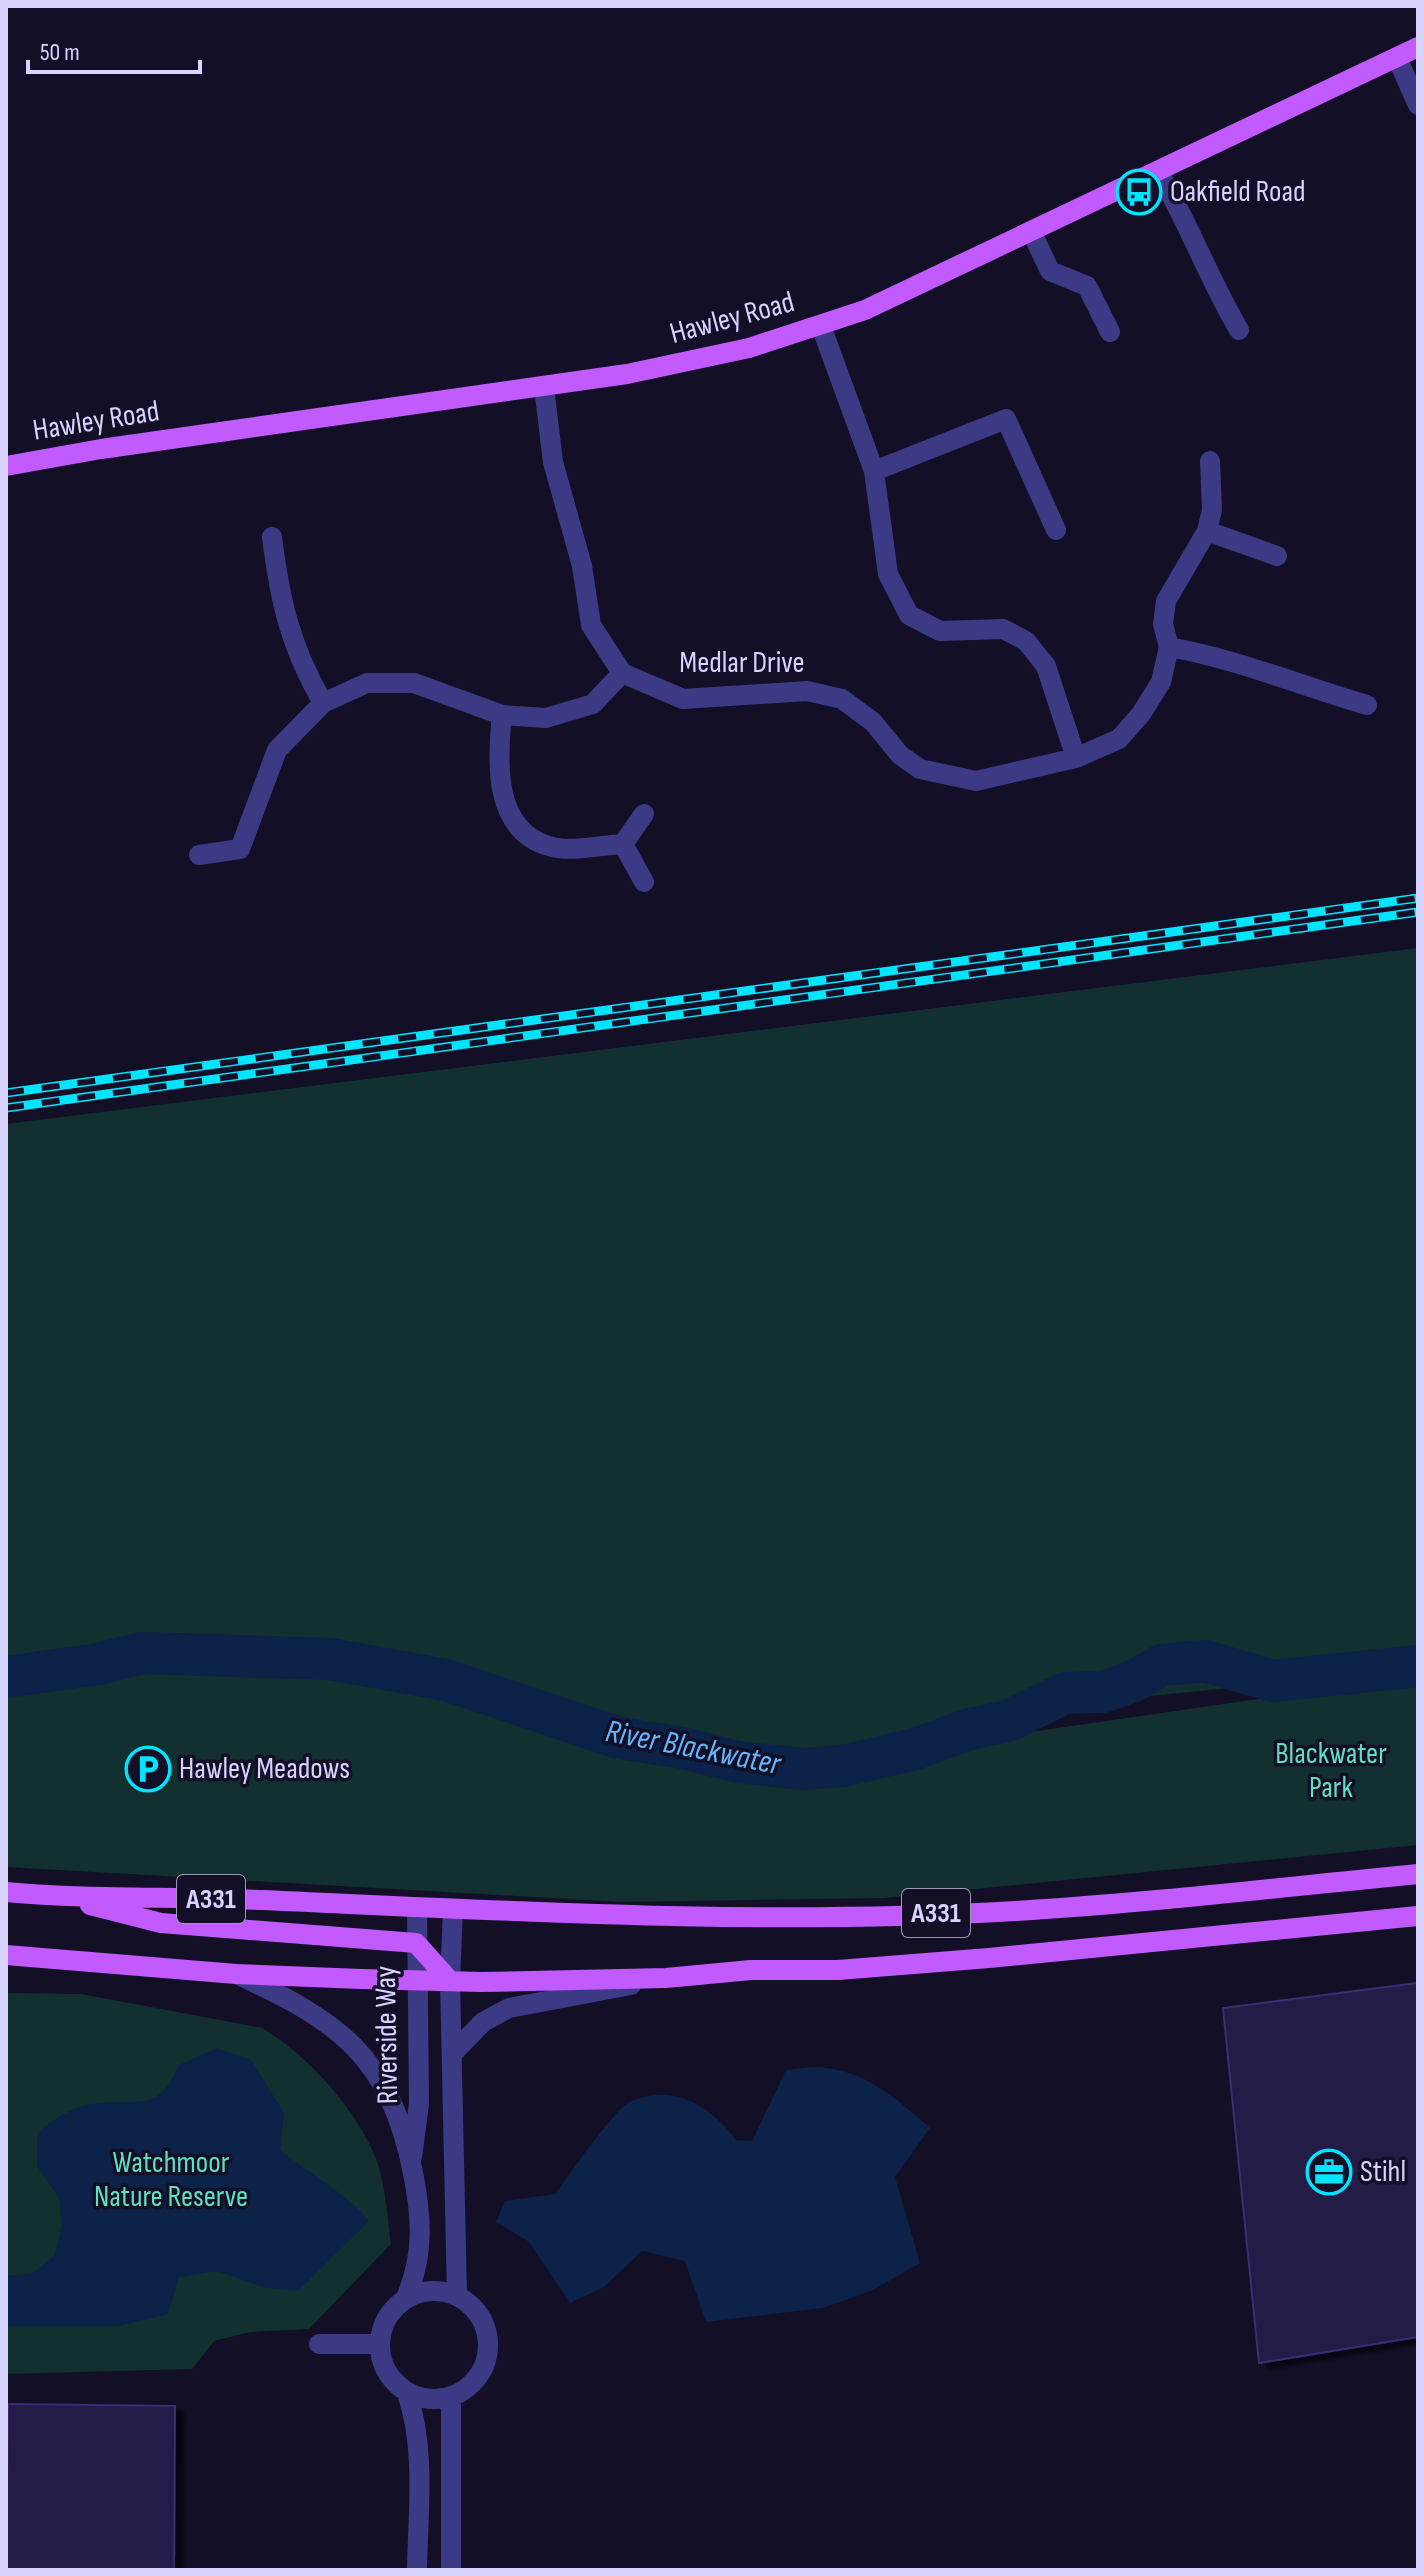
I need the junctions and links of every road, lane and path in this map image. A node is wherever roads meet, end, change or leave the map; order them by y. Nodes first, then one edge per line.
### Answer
1 (1418, 47) edge
2 (1397, 58) junction
3 (1418, 105) edge
4 (1159, 173) junction
5 (1032, 233) junction
6 (821, 326) junction
7 (1239, 330) dead end
8 (1110, 332) dead end
9 (544, 387) junction
10 (1210, 461) dead end
11 (6, 466) edge
12 (874, 471) junction
13 (1056, 530) dead end
14 (1207, 531) junction
15 (272, 537) dead end
16 (1277, 556) dead end
17 (1169, 647) junction
18 (622, 673) junction
19 (323, 703) junction
20 (1367, 705) dead end
21 (502, 715) junction
22 (1076, 758) junction
23 (644, 814) dead end
24 (623, 844) junction
25 (199, 855) dead end
26 (644, 882) dead end
27 (1418, 1874) edge
28 (6, 1892) edge
29 (57, 1897) junction
30 (417, 1908) junction
31 (453, 1909) junction
32 (1418, 1916) edge
33 (416, 1943) junction
34 (6, 1955) edge
35 (236, 1974) junction
36 (666, 1978) junction
37 (415, 1979) junction
38 (450, 1981) junction
39 (453, 2053) junction
40 (411, 2161) junction
41 (457, 2295) junction
42 (406, 2298) junction
43 (319, 2344) dead end
44 (379, 2344) junction
45 (407, 2393) junction
46 (451, 2397) junction
47 (417, 2570) edge
48 (451, 2570) edge

1 - 2 main road, Hawley Road
2 - 3 street
2 - 4 main road, Hawley Road
4 - 5 main road, Hawley Road
4 - 7 street
5 - 6 main road, Hawley Road
5 - 8 street
6 - 9 main road, Hawley Road
6 - 12 street
9 - 11 main road, Hawley Road
9 - 18 street
10 - 14 street, Medlar Drive
12 - 13 street
12 - 22 street
14 - 16 street
14 - 17 street, Medlar Drive
15 - 19 street
17 - 20 street
17 - 22 street, Medlar Drive
18 - 21 street
18 - 22 street, Medlar Drive
19 - 21 street
19 - 25 street
21 - 24 street
23 - 24 street
24 - 26 street
27 - 31 main road, A331
28 - 29 main road, A331
29 - 30 main road, A331
29 - 33 main road, A331
30 - 31 main road, A331
30 - 33 street, Riverside Way
31 - 38 street
32 - 36 main road, A331
33 - 37 street, Riverside Way
33 - 38 main road
34 - 35 main road, A331
35 - 37 main road, A331
35 - 40 street, Riverside Way
36 - 38 main road, A331
36 - 39 street
37 - 38 main road, A331
37 - 40 street, Riverside Way
38 - 39 street
39 - 41 street
40 - 42 street, Riverside Way
41 - 42 street
41 - 46 street
42 - 44 street, Riverside Way
43 - 44 street
44 - 45 street
45 - 46 street
45 - 47 street
46 - 48 street

